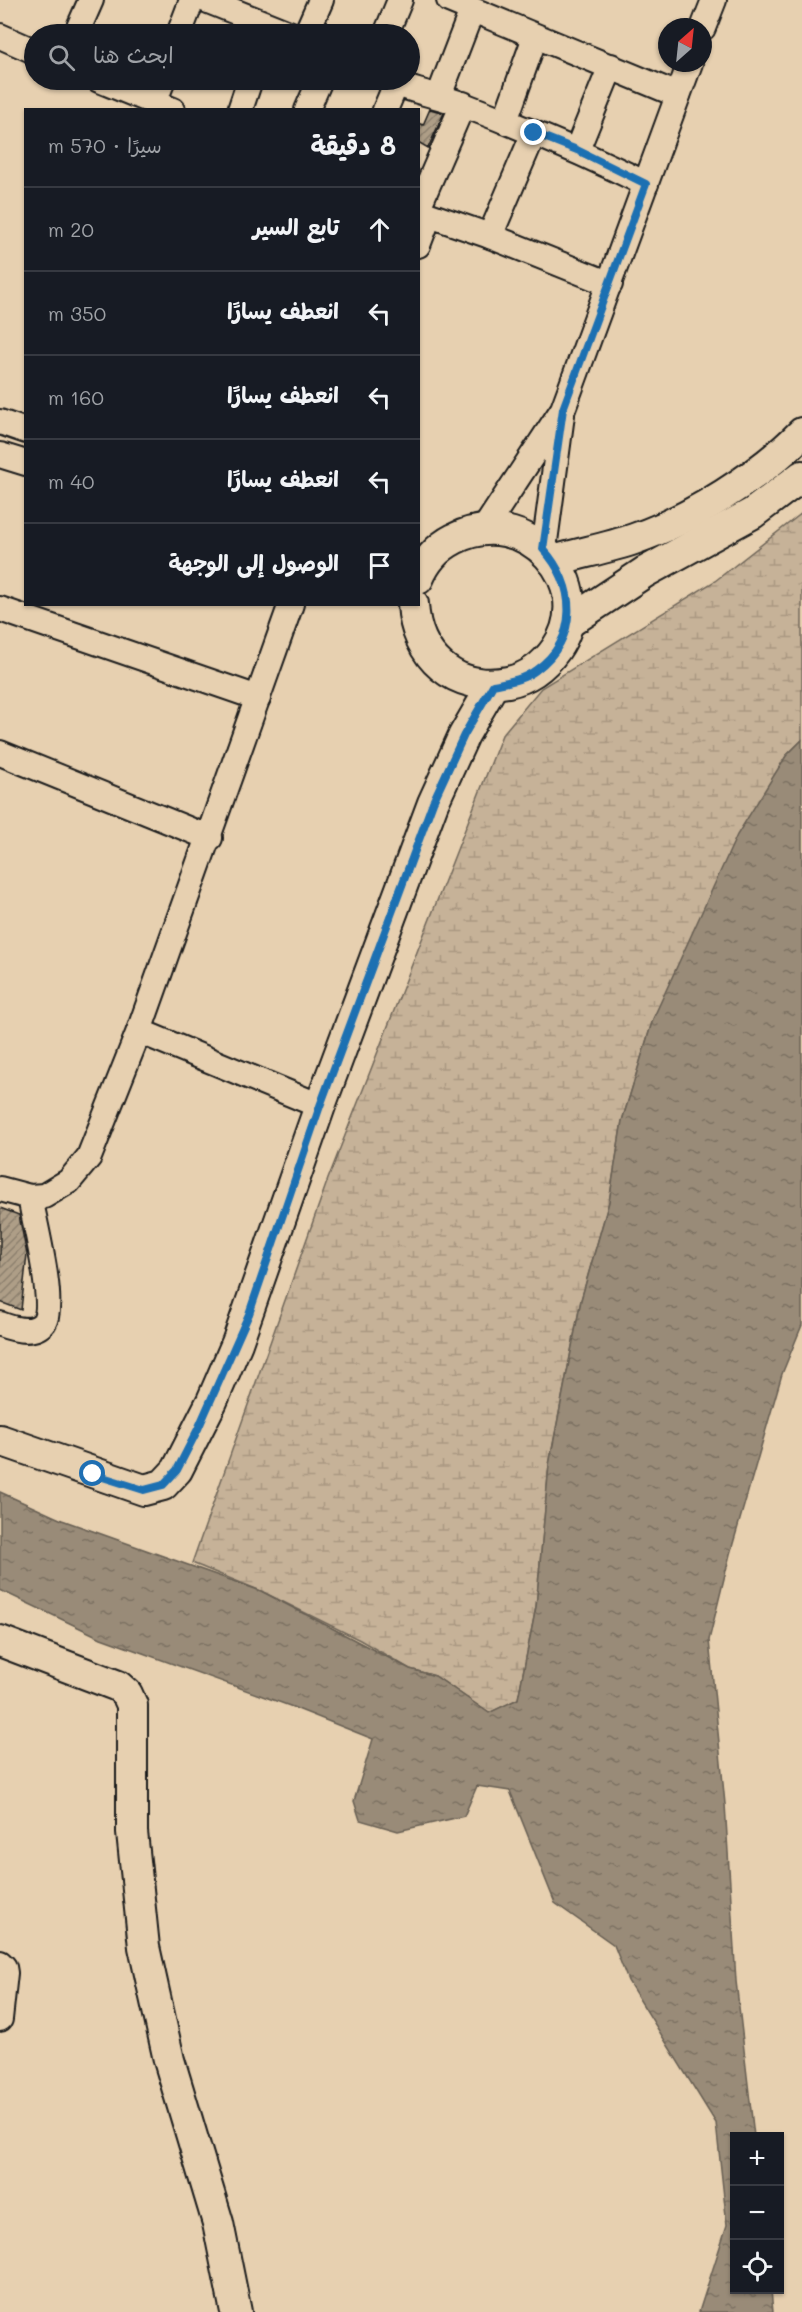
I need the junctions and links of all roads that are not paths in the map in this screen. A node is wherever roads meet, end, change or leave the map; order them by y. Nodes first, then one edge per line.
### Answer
1 (91, 0) edge
2 (192, 0) edge
3 (206, 0) edge
4 (321, 0) edge
5 (400, 0) edge
6 (449, 0) edge
7 (241, 7) edge
8 (472, 10) junction
9 (80, 24) edge
10 (183, 24) edge
11 (259, 24) edge
12 (310, 24) edge
13 (390, 24) edge
14 (0, 36) edge
15 (535, 37) junction
16 (24, 47) edge
17 (611, 66) junction
18 (687, 72) edge
19 (124, 90) edge
20 (163, 90) edge
21 (246, 90) edge
22 (316, 90) edge
23 (390, 90) edge
24 (419, 90) edge
25 (678, 95) junction
26 (439, 96) junction
27 (463, 105) junction
28 (163, 106) edge
29 (241, 108) edge
30 (308, 108) edge
31 (386, 108) edge
32 (505, 121) junction
33 (534, 133) junction
34 (577, 150) junction
35 (646, 184) junction
36 (422, 212) edge
37 (420, 228) edge
38 (490, 236) junction
39 (610, 284) junction
40 (563, 409) junction
41 (0, 422) edge
42 (24, 430) edge
43 (802, 433) edge
44 (0, 455) edge
45 (24, 462) edge
46 (802, 476) edge
47 (484, 529) junction
48 (548, 555) junction
49 (420, 581) edge
50 (290, 606) edge
51 (418, 606) edge
52 (0, 609) edge
53 (567, 622) junction
54 (493, 685) junction
55 (258, 698) junction
56 (0, 753) edge
57 (210, 838) junction
58 (139, 1031) junction
59 (320, 1106) junction
60 (0, 1189) edge
61 (30, 1197) junction
62 (0, 1324) edge
63 (0, 1440) edge
64 (0, 1641) edge
65 (0, 1963) edge
66 (0, 2019) edge
67 (236, 2312) edge

1 - 9 street
2 - 10 street
3 - 7 street
4 - 12 street
5 - 13 street
6 - 8 street
7 - 11 street
8 - 15 street
8 - 26 street
14 - 16 street
15 - 17 street
15 - 32 street
17 - 25 street
17 - 34 street
18 - 25 street
19 - 28 street
20 - 28 street
21 - 29 street
22 - 30 street
23 - 31 street
24 - 26 street
25 - 35 street
26 - 27 street
27 - 32 street
27 - 36 street
32 - 33 street
33 - 34 street
33 - 38 street
34 - 35 street
35 - 39 street
36 - 37 street
36 - 38 street
38 - 39 street
39 - 40 street
40 - 47 street
40 - 48 street
41 - 42 street
43 - 48 main road
44 - 45 street
46 - 53 main road
47 - 48 main road
47 - 49 main road
48 - 53 main road
50 - 55 street
51 - 54 main road
52 - 55 street
53 - 54 main road
54 - 59 main road
55 - 57 street
56 - 57 street
57 - 58 street
58 - 59 street
58 - 61 street
59 - 63 main road
60 - 61 street
61 - 62 street
64 - 67 main road
65 - 66 street

